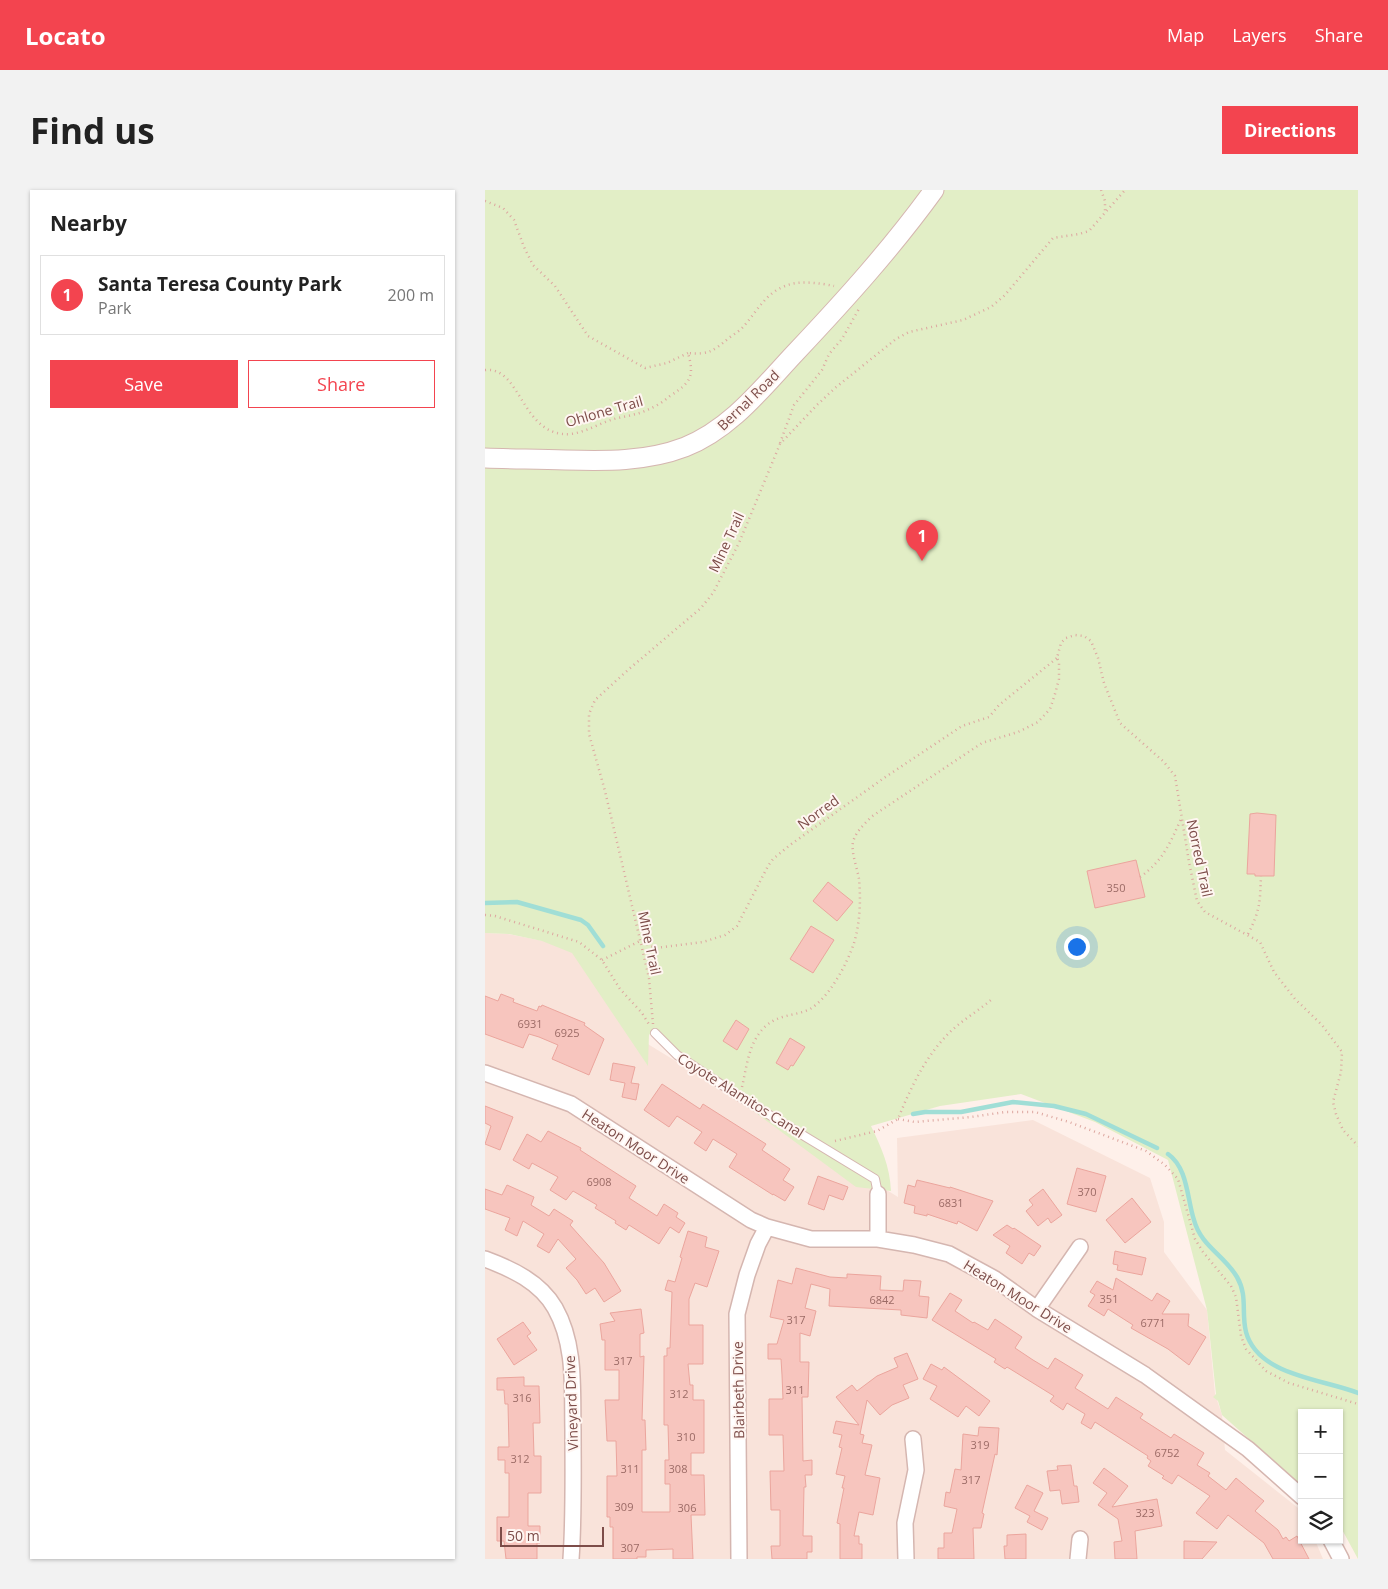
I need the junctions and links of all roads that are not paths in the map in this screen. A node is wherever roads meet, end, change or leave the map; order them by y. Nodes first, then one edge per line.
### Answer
1 (934, 190) edge
2 (485, 458) edge
3 (655, 1033) road end
4 (485, 1073) edge
5 (878, 1194) joint
6 (767, 1227) junction
7 (878, 1239) junction
8 (1080, 1248) dead end
9 (485, 1259) edge
10 (1037, 1308) junction
11 (913, 1439) dead end
12 (1298, 1493) edge
13 (1080, 1539) dead end
14 (1333, 1544) edge
15 (571, 1559) edge
16 (739, 1559) edge
17 (906, 1559) edge
18 (1078, 1559) edge
19 (1341, 1559) edge

1 - 2 street, Bernal Road
3 - 5 lane, Coyote Alamitos Canal
4 - 6 street, Heaton Moor Drive
5 - 7 street
6 - 7 street, Heaton Moor Drive
6 - 16 street, Blairbeth Drive
7 - 10 street, Heaton Moor Drive
8 - 10 street
9 - 15 street, Vineyard Drive
10 - 12 street, Heaton Moor Drive
11 - 17 street
13 - 18 street
14 - 19 street

